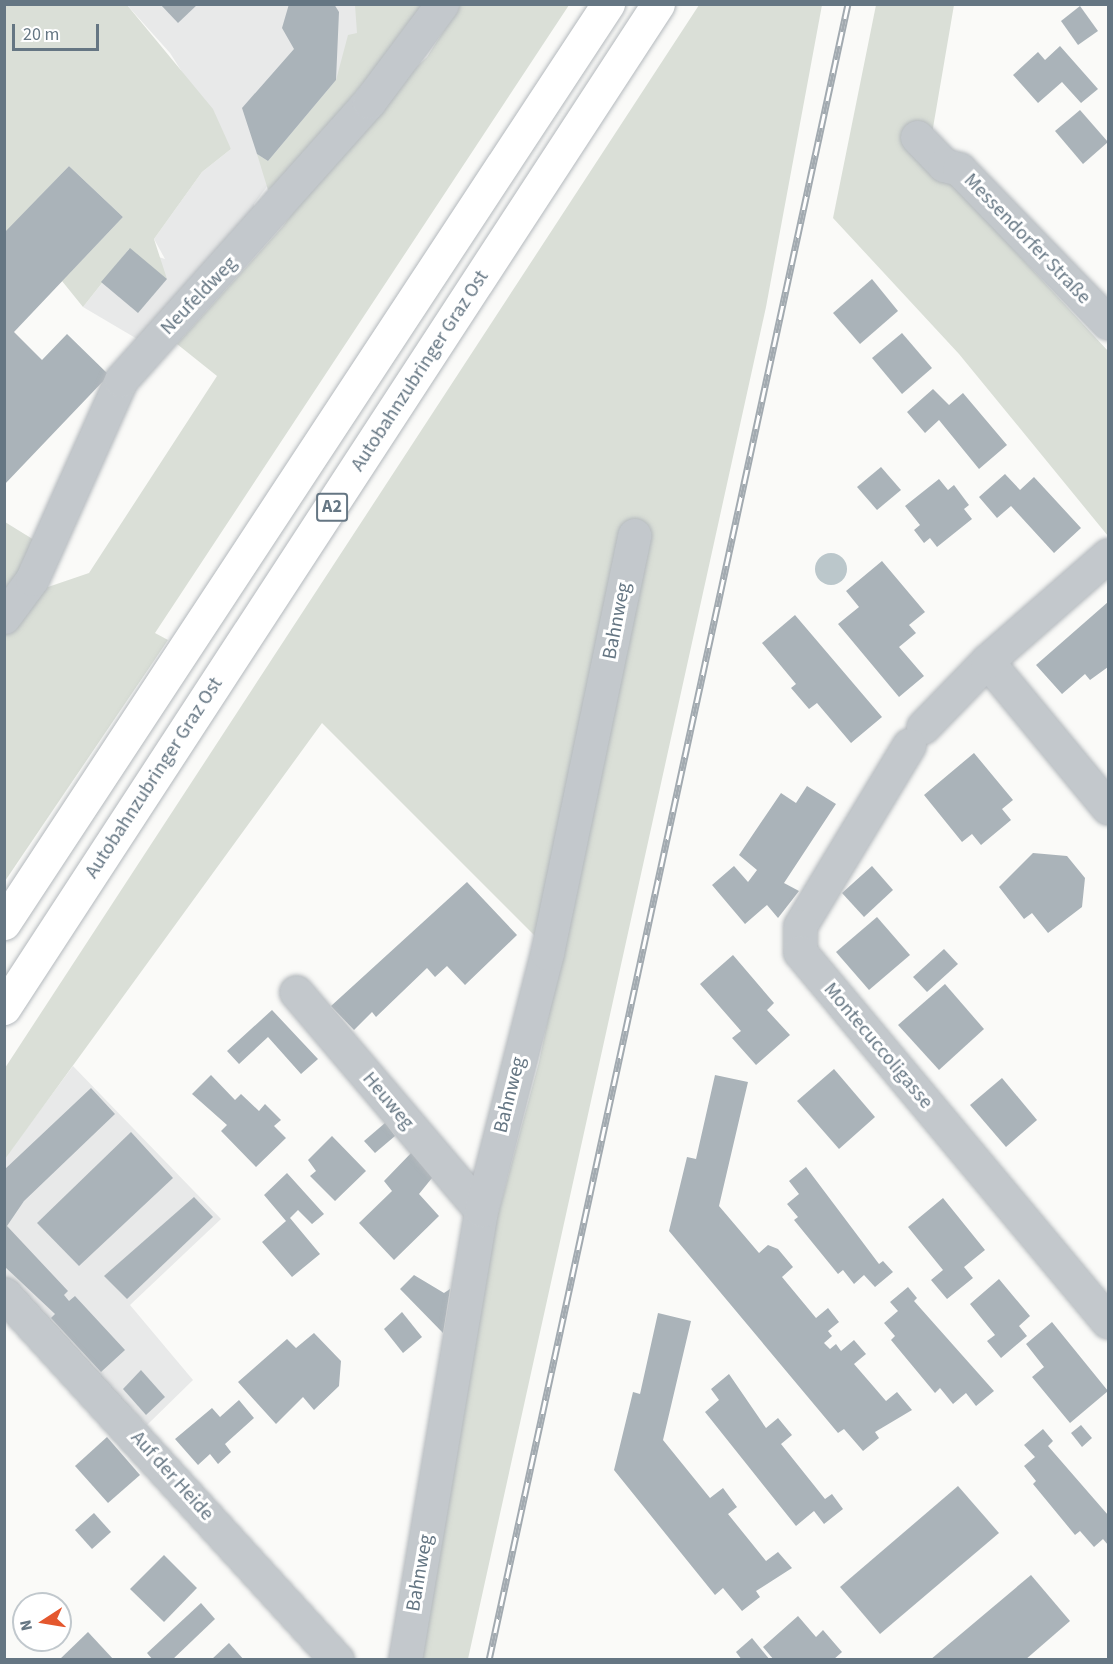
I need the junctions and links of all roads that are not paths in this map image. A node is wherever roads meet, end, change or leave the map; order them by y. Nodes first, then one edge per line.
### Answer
1 (442, 4) edge
2 (608, 4) edge
3 (657, 4) edge
4 (917, 137) dead end
5 (1108, 322) edge
6 (634, 535) dead end
7 (1108, 555) edge
8 (4, 617) edge
9 (987, 661) junction
10 (1108, 808) edge
11 (4, 923) edge
12 (296, 992) dead end
13 (4, 1008) edge
14 (481, 1210) junction
15 (4, 1294) edge
16 (1108, 1322) edge
17 (337, 1659) edge
18 (405, 1659) edge

1 - 8 street, Neufeldweg
2 - 11 highway, A2
3 - 13 highway, Autobahnzubringer Graz Ost / A2
4 - 5 street, Messendorfer Straße
6 - 14 street, Bahnweg
7 - 9 street, Montecuccoligasse
9 - 10 street
9 - 16 street, Montecuccoligasse
12 - 14 street, Heuweg
14 - 18 street, Bahnweg
15 - 17 street, Auf der Heide

